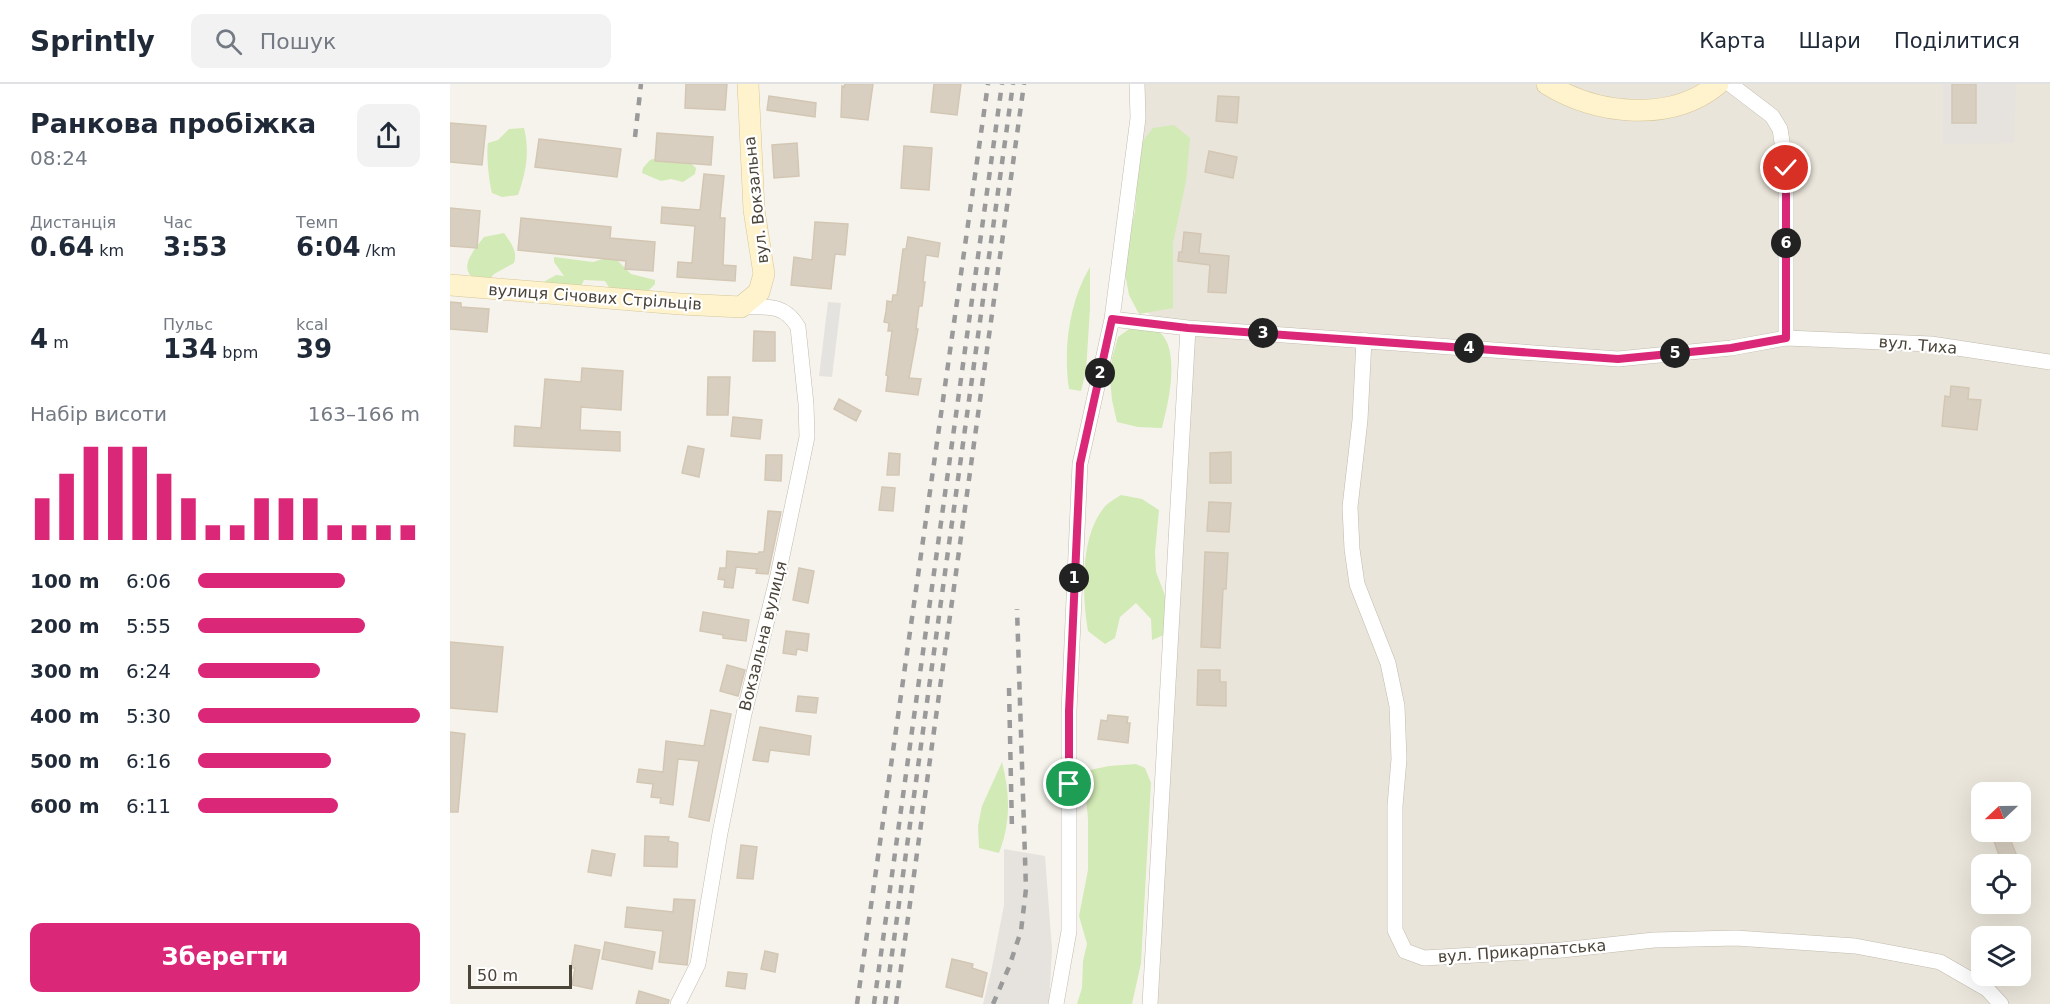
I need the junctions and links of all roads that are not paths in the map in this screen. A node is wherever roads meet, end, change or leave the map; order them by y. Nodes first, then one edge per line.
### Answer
1 (748, 84) edge
2 (1137, 84) edge
3 (1547, 84) edge
4 (1718, 84) edge
5 (1730, 84) edge
6 (450, 285) edge
7 (741, 307) junction
8 (1112, 319) junction
9 (1188, 328) junction
10 (1786, 338) junction
11 (1364, 340) junction
12 (2050, 362) edge
13 (678, 1004) edge
14 (1056, 1004) edge
15 (1150, 1004) edge
16 (2001, 1004) edge

1 - 7 street, вул. Вокзальна
2 - 8 street
3 - 4 street
5 - 10 street
6 - 7 street, вулиця Січових Стрільців
7 - 13 street, Вокзальна вулиця
8 - 9 street, вул. Тиха
8 - 14 street
9 - 11 street, вул. Тиха
9 - 15 street
10 - 11 street, вул. Тиха
10 - 12 street, вул. Тиха
11 - 16 street, вул. Прикарпатська

